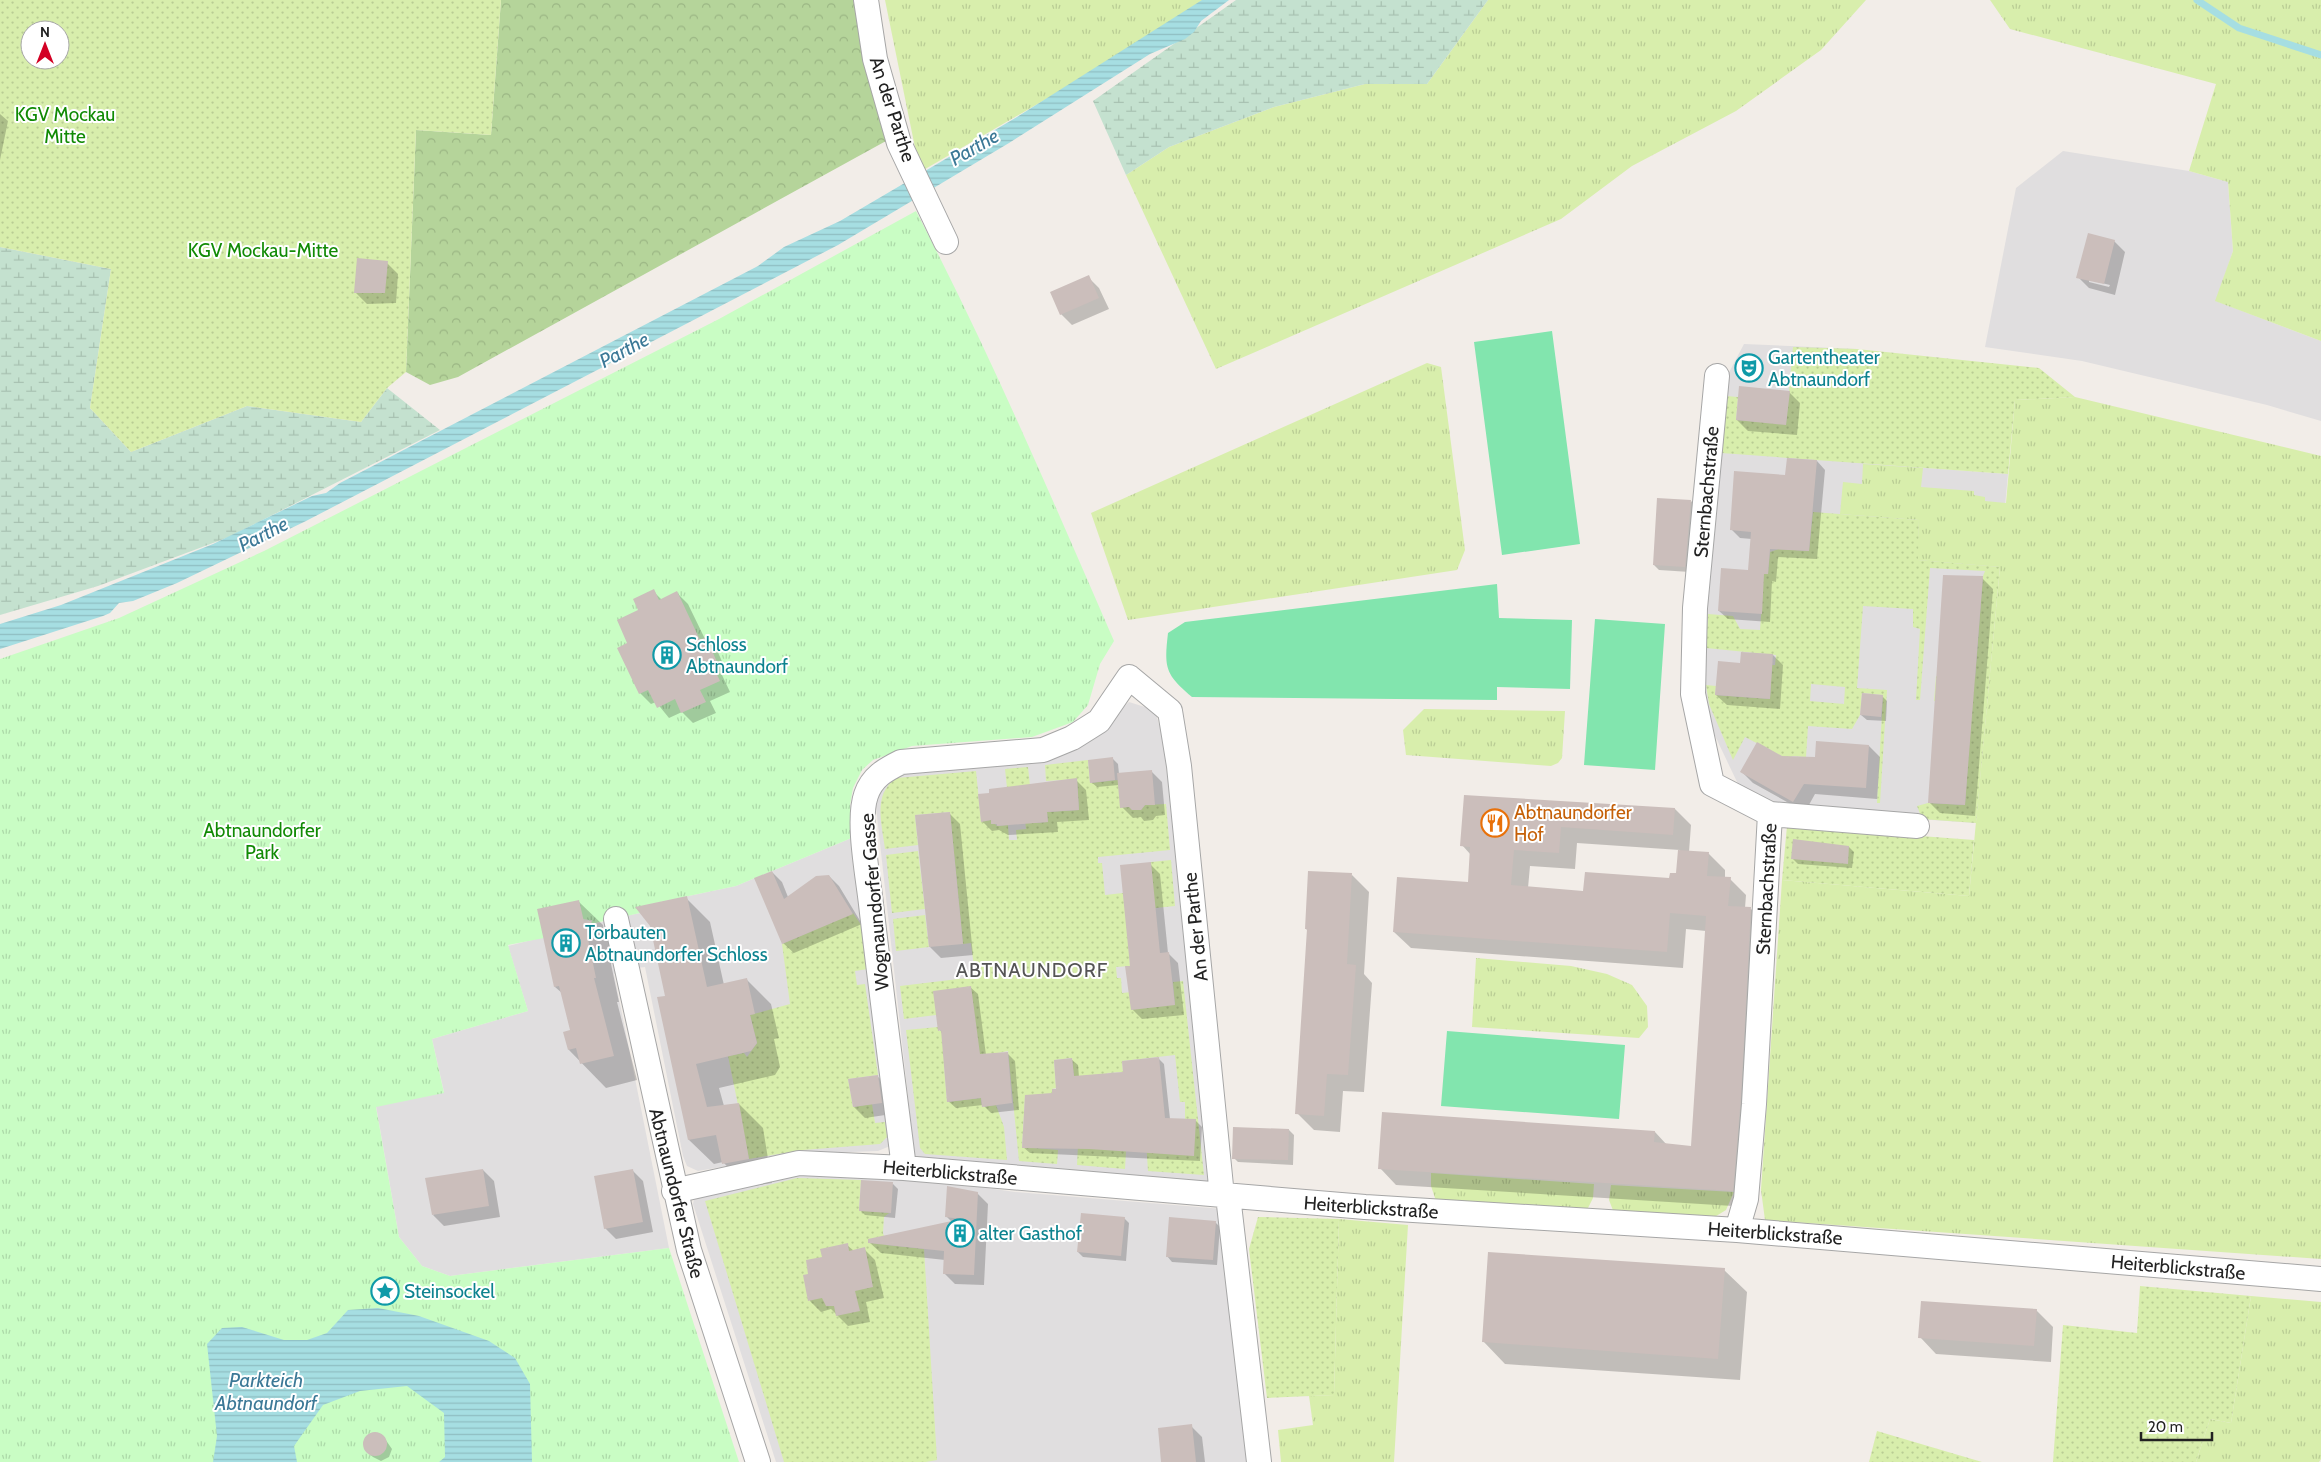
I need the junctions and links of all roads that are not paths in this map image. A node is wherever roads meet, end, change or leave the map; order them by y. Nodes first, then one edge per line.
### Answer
1 (866, 0) edge
2 (946, 242) dead end
3 (1717, 376) dead end
4 (1129, 677) joint
5 (1770, 814) junction
6 (1917, 826) dead end
7 (616, 919) dead end
8 (904, 1168) junction
9 (674, 1191) junction
10 (1225, 1196) junction
11 (1737, 1230) junction
12 (2321, 1279) edge
13 (758, 1462) edge
14 (1259, 1462) edge

1 - 2 street, An der Parthe
3 - 5 street, Sternbachstraße
4 - 8 street, Wognaundorfer Gasse
4 - 10 street, An der Parthe
5 - 6 street
5 - 11 street, Sternbachstraße
7 - 9 street, Abtnaundorfer Straße
8 - 9 street, Heiterblickstraße
8 - 10 street, Heiterblickstraße
9 - 13 street, Abtnaundorfer Straße
10 - 11 street, Heiterblickstraße
10 - 14 street
11 - 12 street, Heiterblickstraße

